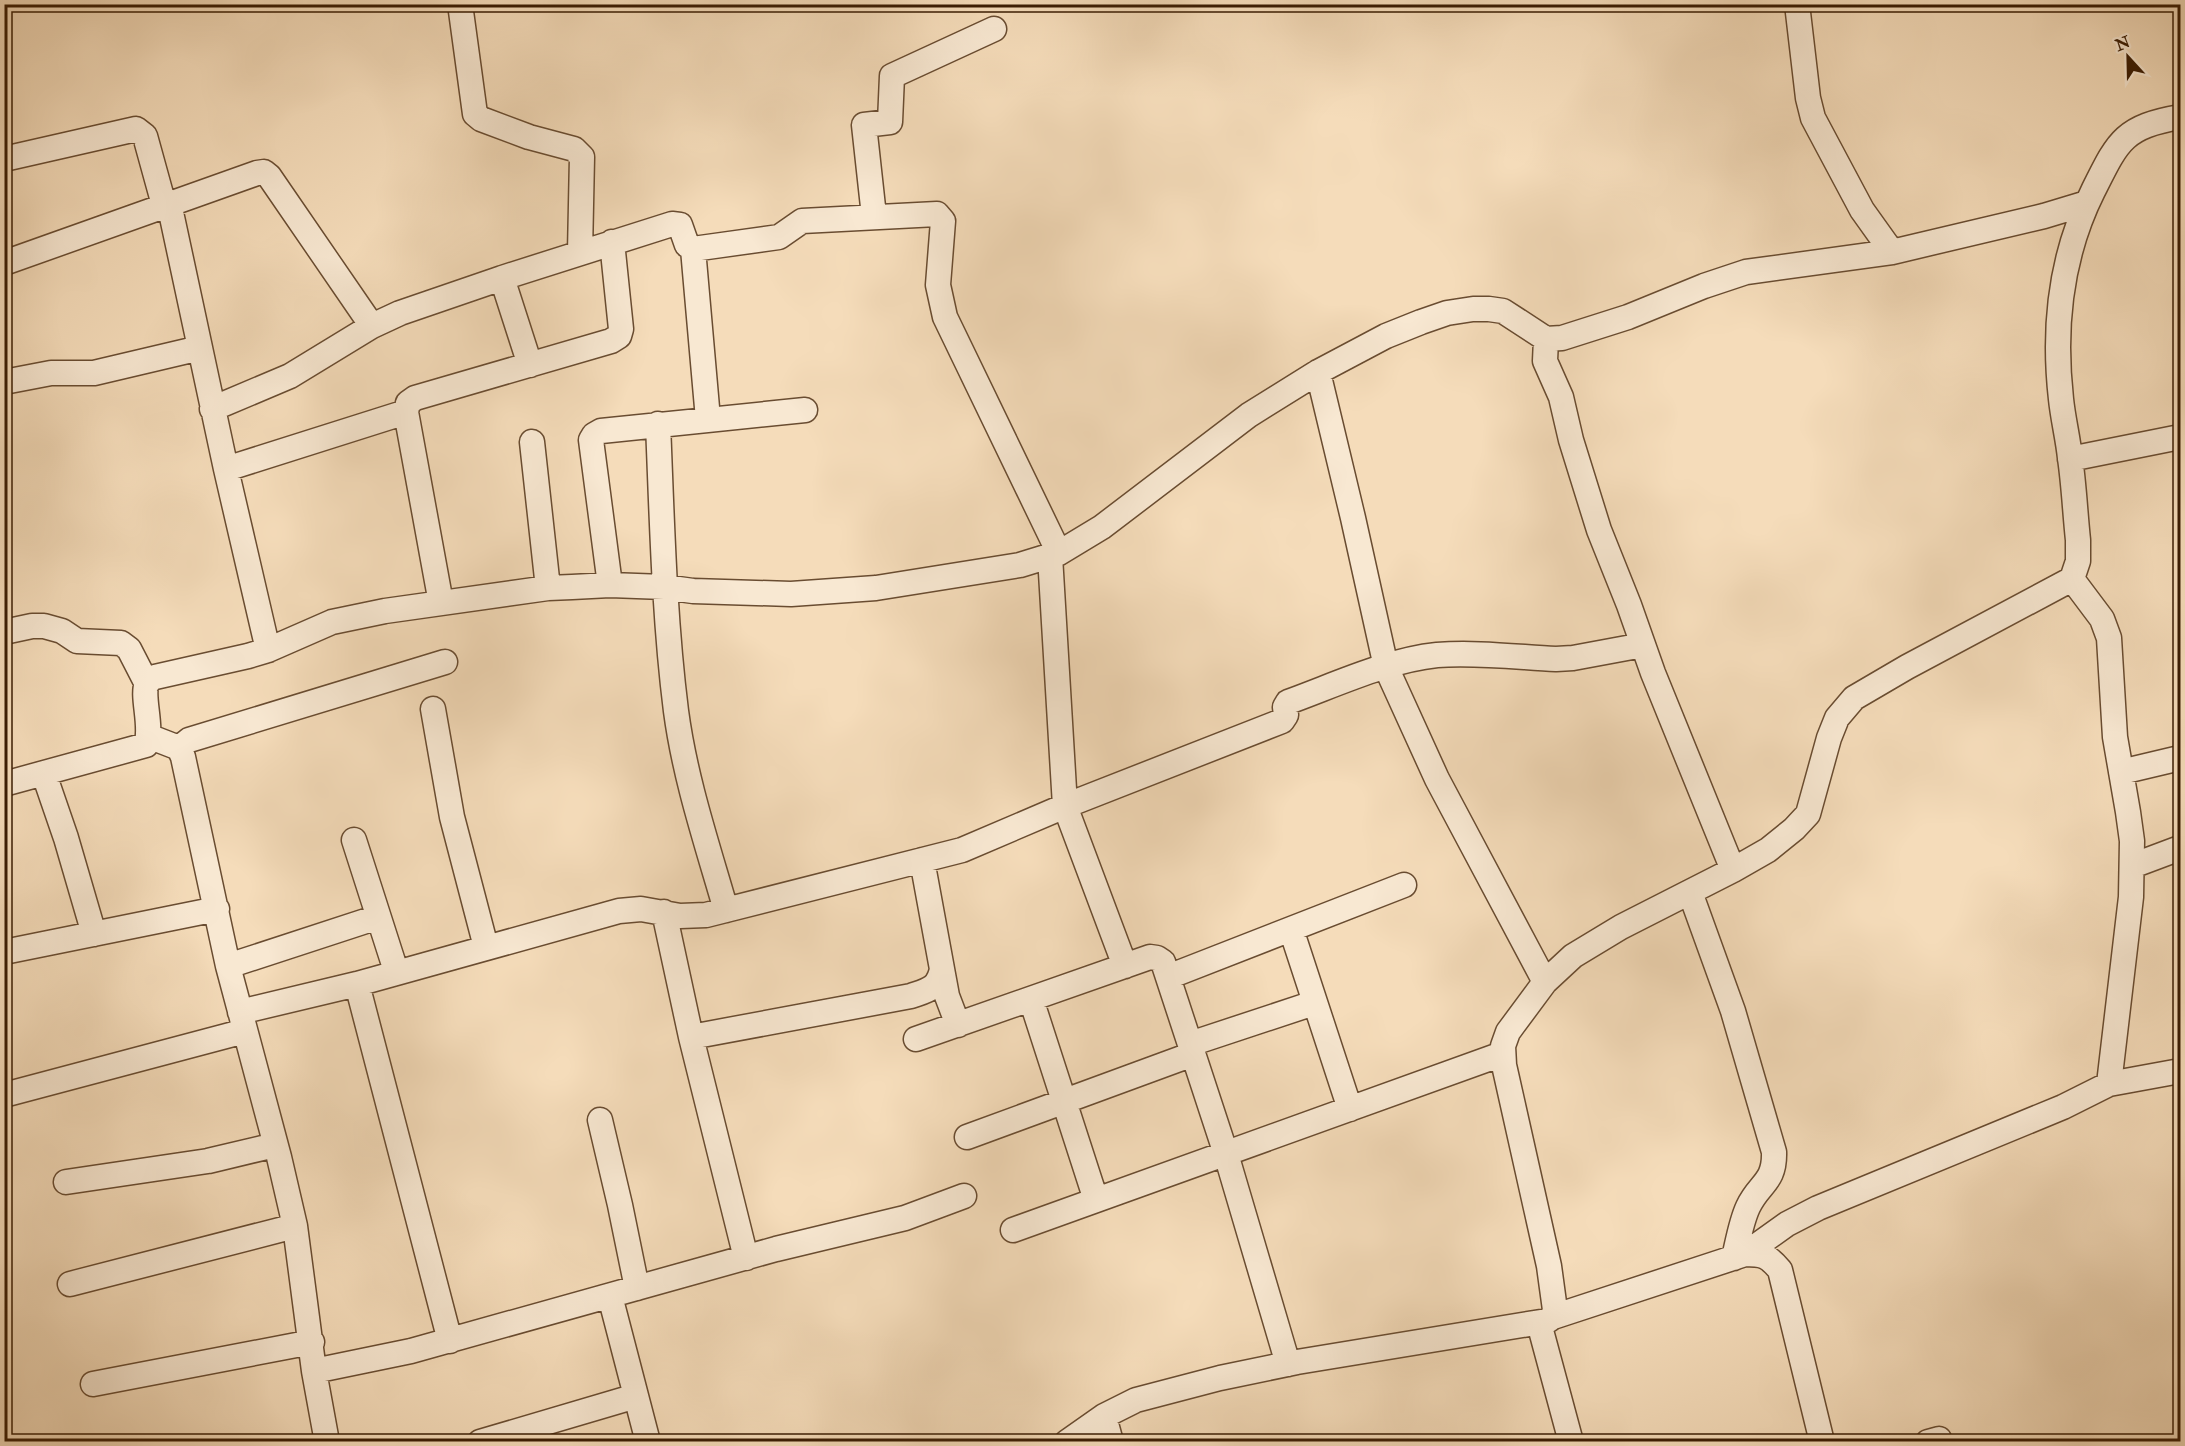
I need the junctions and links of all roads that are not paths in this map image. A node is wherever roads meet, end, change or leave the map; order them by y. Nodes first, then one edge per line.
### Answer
1 (460, 4) edge
2 (1797, 4) edge
3 (994, 29) dead end
4 (2181, 117) edge
5 (4, 159) edge
6 (2087, 203) junction
7 (166, 204) junction
8 (874, 216) junction
9 (612, 242) junction
10 (693, 249) junction
11 (580, 252) junction
12 (1892, 252) junction
13 (4, 263) edge
14 (502, 278) junction
15 (372, 326) junction
16 (1546, 339) junction
17 (200, 348) junction
18 (530, 365) junction
19 (1318, 372) junction
20 (4, 382) edge
21 (212, 409) junction
22 (805, 410) dead end
23 (406, 412) junction
24 (708, 419) junction
25 (658, 424) junction
26 (2181, 437) edge
27 (532, 442) dead end
28 (2070, 459) junction
29 (226, 469) junction
30 (1055, 555) junction
31 (2072, 579) junction
32 (610, 585) junction
33 (664, 587) junction
34 (548, 588) junction
35 (441, 603) junction
36 (4, 632) edge
37 (1643, 645) junction
38 (268, 650) junction
39 (445, 662) dead end
40 (1386, 667) junction
41 (147, 684) junction
42 (433, 709) dead end
43 (148, 736) junction
44 (179, 748) junction
45 (2181, 758) edge
46 (2121, 772) junction
47 (44, 774) junction
48 (4, 784) edge
49 (1065, 806) junction
50 (354, 840) dead end
51 (2181, 848) edge
52 (922, 860) junction
53 (2132, 866) junction
54 (1733, 870) junction
55 (1404, 885) dead end
56 (1690, 892) junction
57 (217, 909) junction
58 (726, 910) junction
59 (664, 912) junction
60 (378, 917) junction
61 (1291, 929) junction
62 (94, 934) junction
63 (486, 947) junction
64 (4, 952) edge
65 (228, 966) junction
66 (1125, 966) junction
67 (942, 969) junction
68 (396, 971) junction
69 (1168, 977) junction
70 (1545, 982) junction
71 (357, 984) junction
72 (1031, 999) junction
73 (1314, 1003) junction
74 (242, 1022) junction
75 (958, 1024) junction
76 (691, 1037) junction
77 (916, 1039) dead end
78 (1192, 1049) junction
79 (1502, 1054) junction
80 (2181, 1071) edge
81 (2109, 1084) junction
82 (4, 1095) edge
83 (1064, 1101) junction
84 (1350, 1109) junction
85 (600, 1120) dead end
86 (967, 1137) dead end
87 (275, 1145) junction
88 (1226, 1154) junction
89 (66, 1182) dead end
90 (964, 1196) dead end
91 (1096, 1200) junction
92 (295, 1226) junction
93 (1013, 1230) dead end
94 (1740, 1256) junction
95 (746, 1258) junction
96 (70, 1284) dead end
97 (637, 1288) junction
98 (610, 1296) junction
99 (1546, 1320) junction
100 (450, 1341) junction
101 (312, 1342) junction
102 (1288, 1364) junction
103 (314, 1371) junction
104 (93, 1384) dead end
105 (636, 1396) junction
106 (1104, 1416) junction
107 (327, 1442) edge
108 (480, 1442) edge
109 (648, 1442) edge
110 (1067, 1442) edge
111 (1111, 1442) edge
112 (1571, 1442) edge
113 (1822, 1442) edge

1 - 11 street
2 - 12 street
3 - 8 street
4 - 6 street
5 - 7 street
6 - 12 street
6 - 28 street
7 - 13 street
7 - 15 street
7 - 17 street
8 - 10 street
8 - 30 street
9 - 10 street
9 - 11 street
9 - 18 street
10 - 24 street
11 - 14 street
12 - 16 street
14 - 15 street
14 - 18 street
15 - 21 street
16 - 19 street
16 - 37 street
17 - 20 street
17 - 21 street
18 - 23 street
19 - 30 street
19 - 40 street
21 - 29 street
22 - 24 street
23 - 29 street
23 - 35 street
24 - 25 street
25 - 32 street
25 - 33 street
26 - 28 street
27 - 34 street
28 - 31 street
29 - 38 street
30 - 33 street
30 - 49 street
31 - 46 street
31 - 54 street
32 - 33 street
32 - 34 street
33 - 58 street
34 - 35 street
35 - 38 street
36 - 41 street
37 - 40 street
37 - 54 street
38 - 41 street
39 - 44 street
40 - 49 street
40 - 70 street
41 - 43 street
42 - 63 street
43 - 44 street
43 - 47 street
44 - 57 street
45 - 46 street
46 - 53 street
47 - 48 street
47 - 62 street
49 - 52 street
49 - 66 street
50 - 60 street
51 - 53 street
52 - 58 street
52 - 67 street
53 - 81 street
54 - 56 street
55 - 61 street
56 - 70 street
56 - 94 street
57 - 62 street
57 - 65 street
58 - 59 street
59 - 63 street
59 - 76 street
60 - 65 street
60 - 68 street
61 - 69 street
61 - 73 street
62 - 64 street
63 - 68 street
65 - 74 street
66 - 69 street
66 - 72 street
67 - 75 street
67 - 76 street
68 - 71 street
69 - 78 street
70 - 79 street
71 - 74 street
71 - 100 street
72 - 75 street
72 - 83 street
73 - 78 street
73 - 84 street
74 - 82 street
74 - 87 street
75 - 77 street
76 - 95 street
78 - 83 street
78 - 88 street
79 - 84 street
79 - 99 street
80 - 81 street
81 - 94 street
83 - 86 street
83 - 91 street
84 - 88 street
85 - 97 street
87 - 89 street
87 - 92 street
88 - 91 street
88 - 102 street
90 - 95 street
91 - 93 street
92 - 96 street
92 - 101 street
94 - 99 street
94 - 113 street
95 - 97 street
97 - 98 street
98 - 100 street
98 - 105 street
99 - 102 street
99 - 112 street
100 - 103 street
101 - 103 street
101 - 104 street
102 - 106 street
103 - 107 street
105 - 108 street
105 - 109 street
106 - 110 street
106 - 111 street

